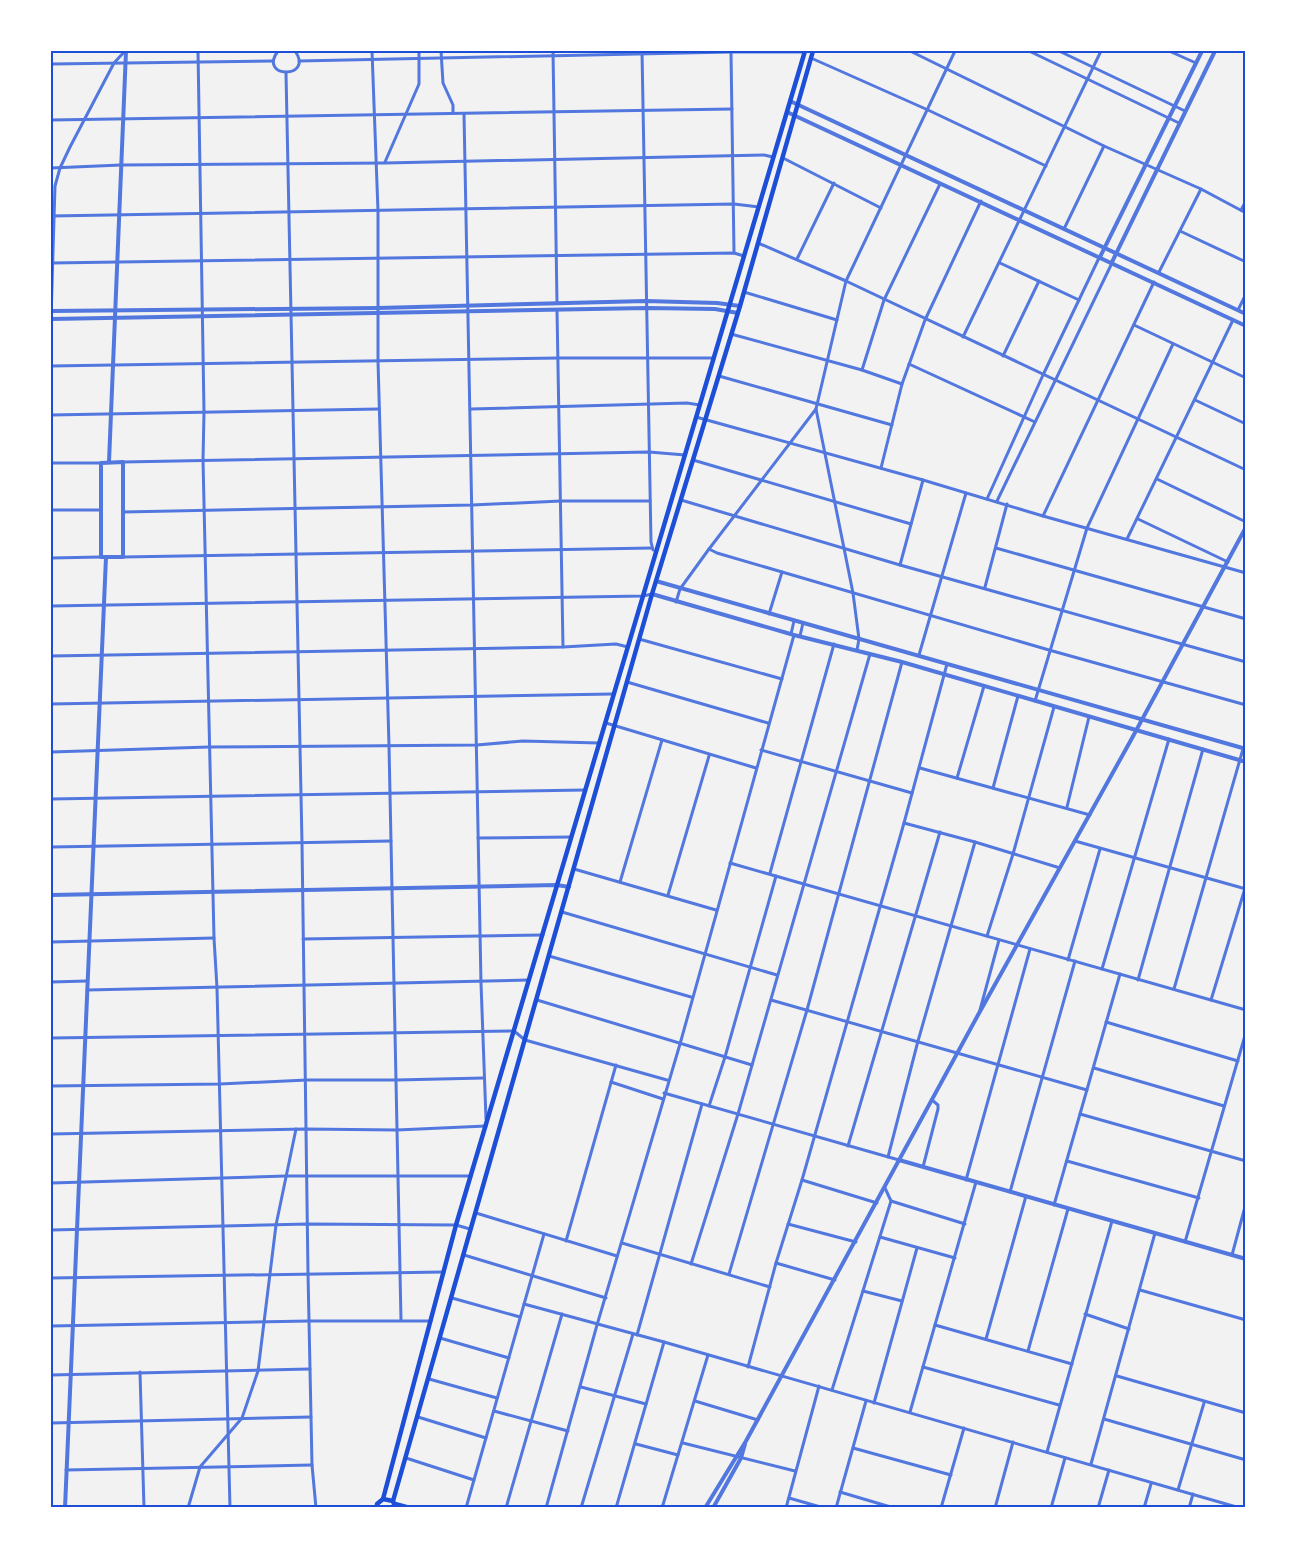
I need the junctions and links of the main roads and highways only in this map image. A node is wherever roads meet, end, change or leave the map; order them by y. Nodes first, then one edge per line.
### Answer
1 (813, 51) edge
2 (804, 52) edge
3 (383, 1499) junction
4 (394, 1504) edge
5 (377, 1508) edge
6 (410, 1508) edge

1 - 4 main road
2 - 3 main road
3 - 4 main road
3 - 5 main road
4 - 6 main road

